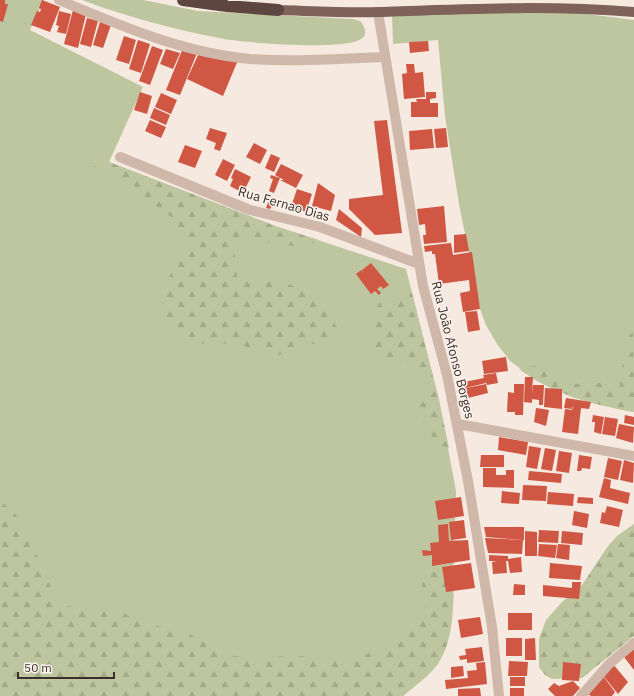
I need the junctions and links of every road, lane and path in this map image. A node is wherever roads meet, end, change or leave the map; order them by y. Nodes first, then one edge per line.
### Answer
1 (59, 0) edge
2 (183, 0) edge
3 (278, 10) joint
4 (378, 12) junction
5 (634, 12) edge
6 (384, 57) junction
7 (120, 157) dead end
8 (420, 264) junction
9 (458, 424) junction
10 (634, 456) edge
11 (634, 643) edge
12 (499, 696) edge
13 (581, 696) edge

1 - 6 street
2 - 3 highway
3 - 4 main road
4 - 5 main road
4 - 6 street, Rua João Afonso Borges
6 - 8 street, Rua João Afonso Borges
7 - 8 street, Rua Fernao Dias
8 - 9 street, Rua João Afonso Borges
9 - 10 street
9 - 12 street, Rua João Afonso Borges
11 - 13 street

